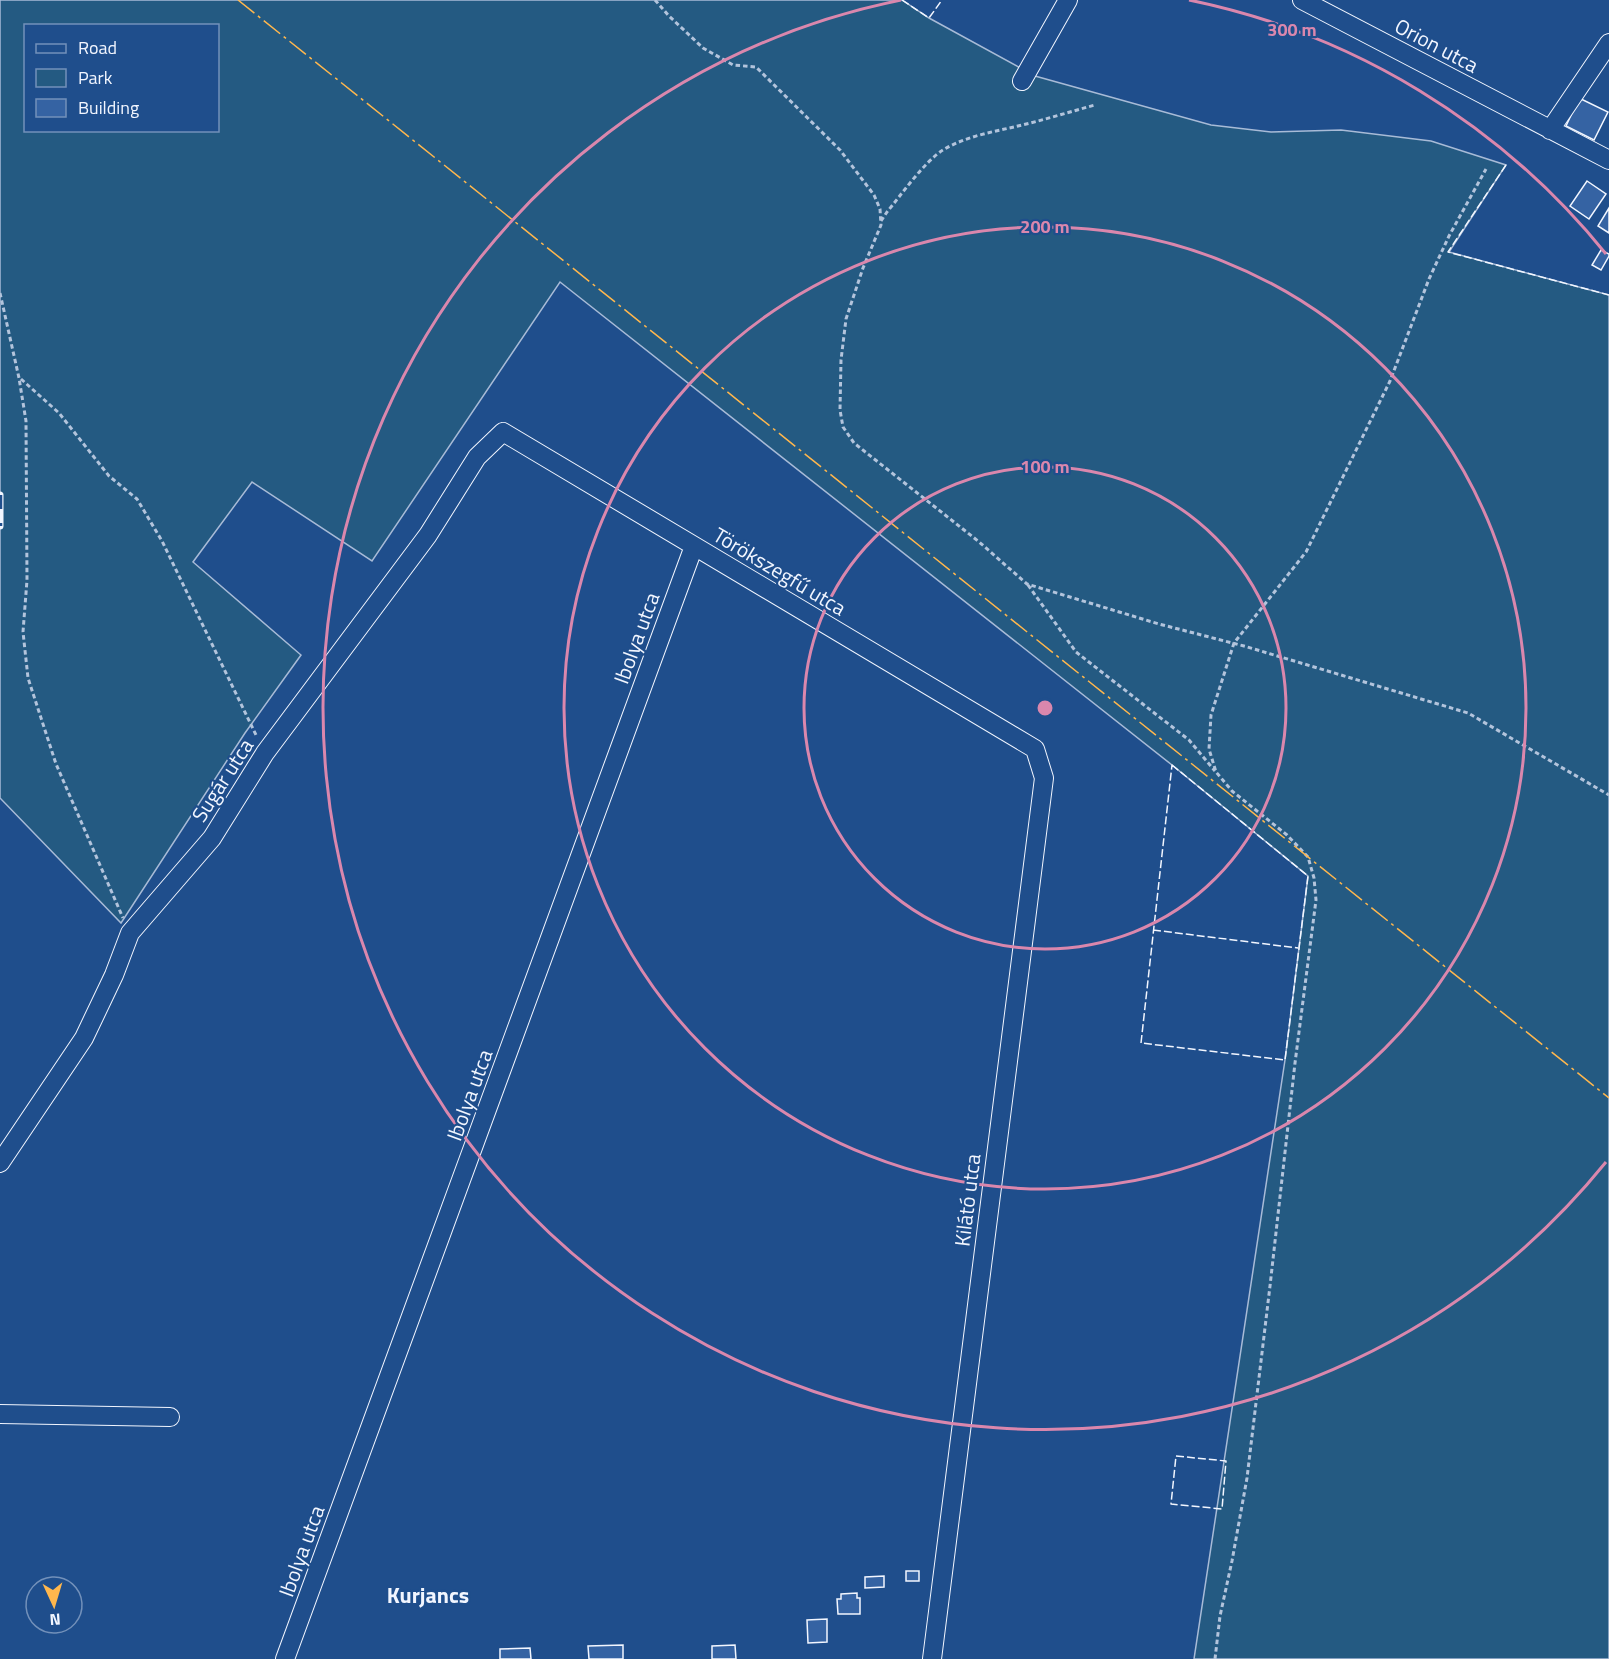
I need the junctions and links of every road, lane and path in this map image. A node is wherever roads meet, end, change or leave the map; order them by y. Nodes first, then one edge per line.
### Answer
1 (655, 0) edge
2 (1068, 0) edge
3 (1302, 0) edge
4 (1609, 43) edge
5 (1022, 81) dead end
6 (1095, 105) dead end
7 (1550, 130) junction
8 (1609, 160) edge
9 (1486, 169) dead end
10 (881, 222) junction
11 (0, 293) edge
12 (20, 378) junction
13 (502, 432) joint
14 (694, 546) junction
15 (1027, 584) junction
16 (1234, 643) junction
17 (1035, 749) joint
18 (265, 753) junction
19 (1216, 772) junction
20 (1609, 795) edge
21 (130, 933) junction
22 (0, 1163) edge
23 (0, 1414) edge
24 (170, 1417) dead end
25 (285, 1659) edge
26 (932, 1659) edge
27 (1215, 1659) edge

1 - 10 path
2 - 5 street
3 - 7 street, Orion utca
4 - 7 street
6 - 10 path
7 - 8 street, Orion utca
9 - 16 path
10 - 15 path
11 - 12 path
12 - 18 path
12 - 21 path
13 - 14 street, Törökszegfű utca
13 - 18 street, Sugár utca
14 - 17 street, Törökszegfű utca
14 - 25 street, Ibolya utca
15 - 16 path
15 - 19 path
16 - 19 path
16 - 20 path
17 - 26 street, Kilátó utca
18 - 21 street, Sugár utca
19 - 27 path
21 - 22 street, Sugár utca
23 - 24 street

